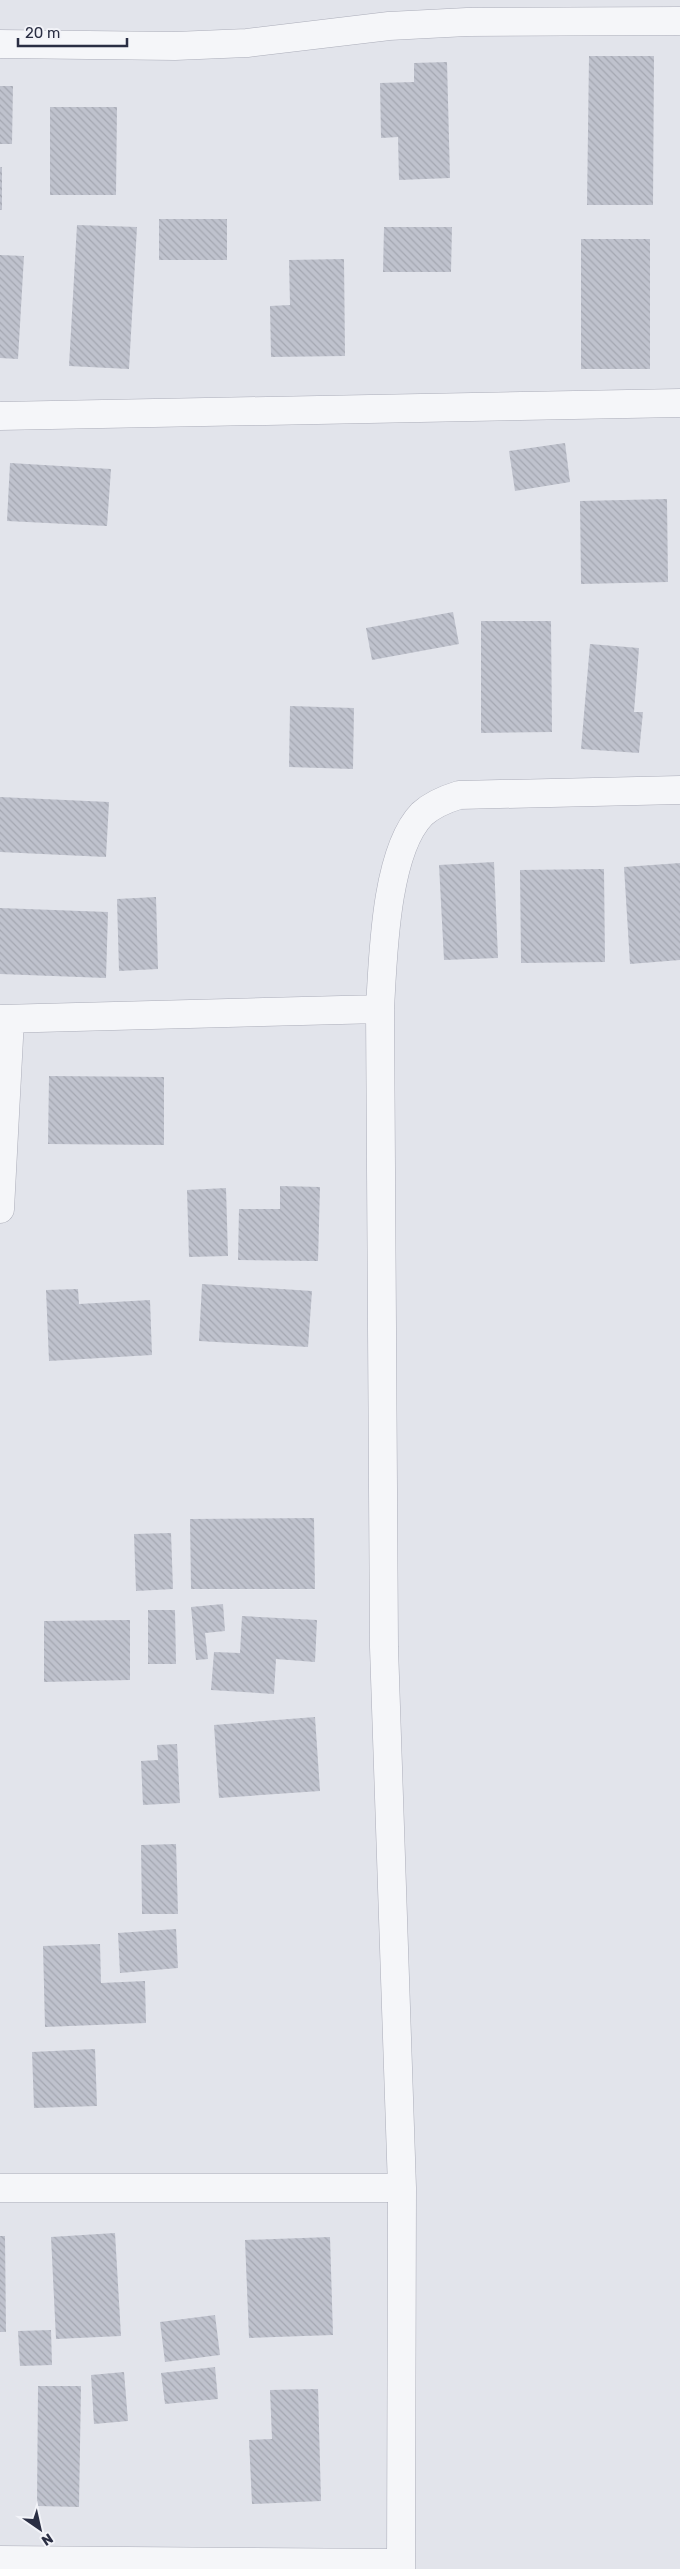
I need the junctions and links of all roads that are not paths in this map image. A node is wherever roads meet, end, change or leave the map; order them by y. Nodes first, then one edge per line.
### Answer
1 (680, 21) edge
2 (0, 44) edge
3 (680, 404) edge
4 (0, 416) edge
5 (680, 790) edge
6 (380, 1009) junction
7 (5, 1019) edge
8 (0, 1209) edge
9 (0, 2188) edge
10 (402, 2188) junction
11 (0, 2560) edge
12 (400, 2566) edge

1 - 2 street
3 - 4 street
5 - 6 street
6 - 7 street
6 - 10 street
7 - 8 street
9 - 10 street
10 - 12 street
11 - 12 street

